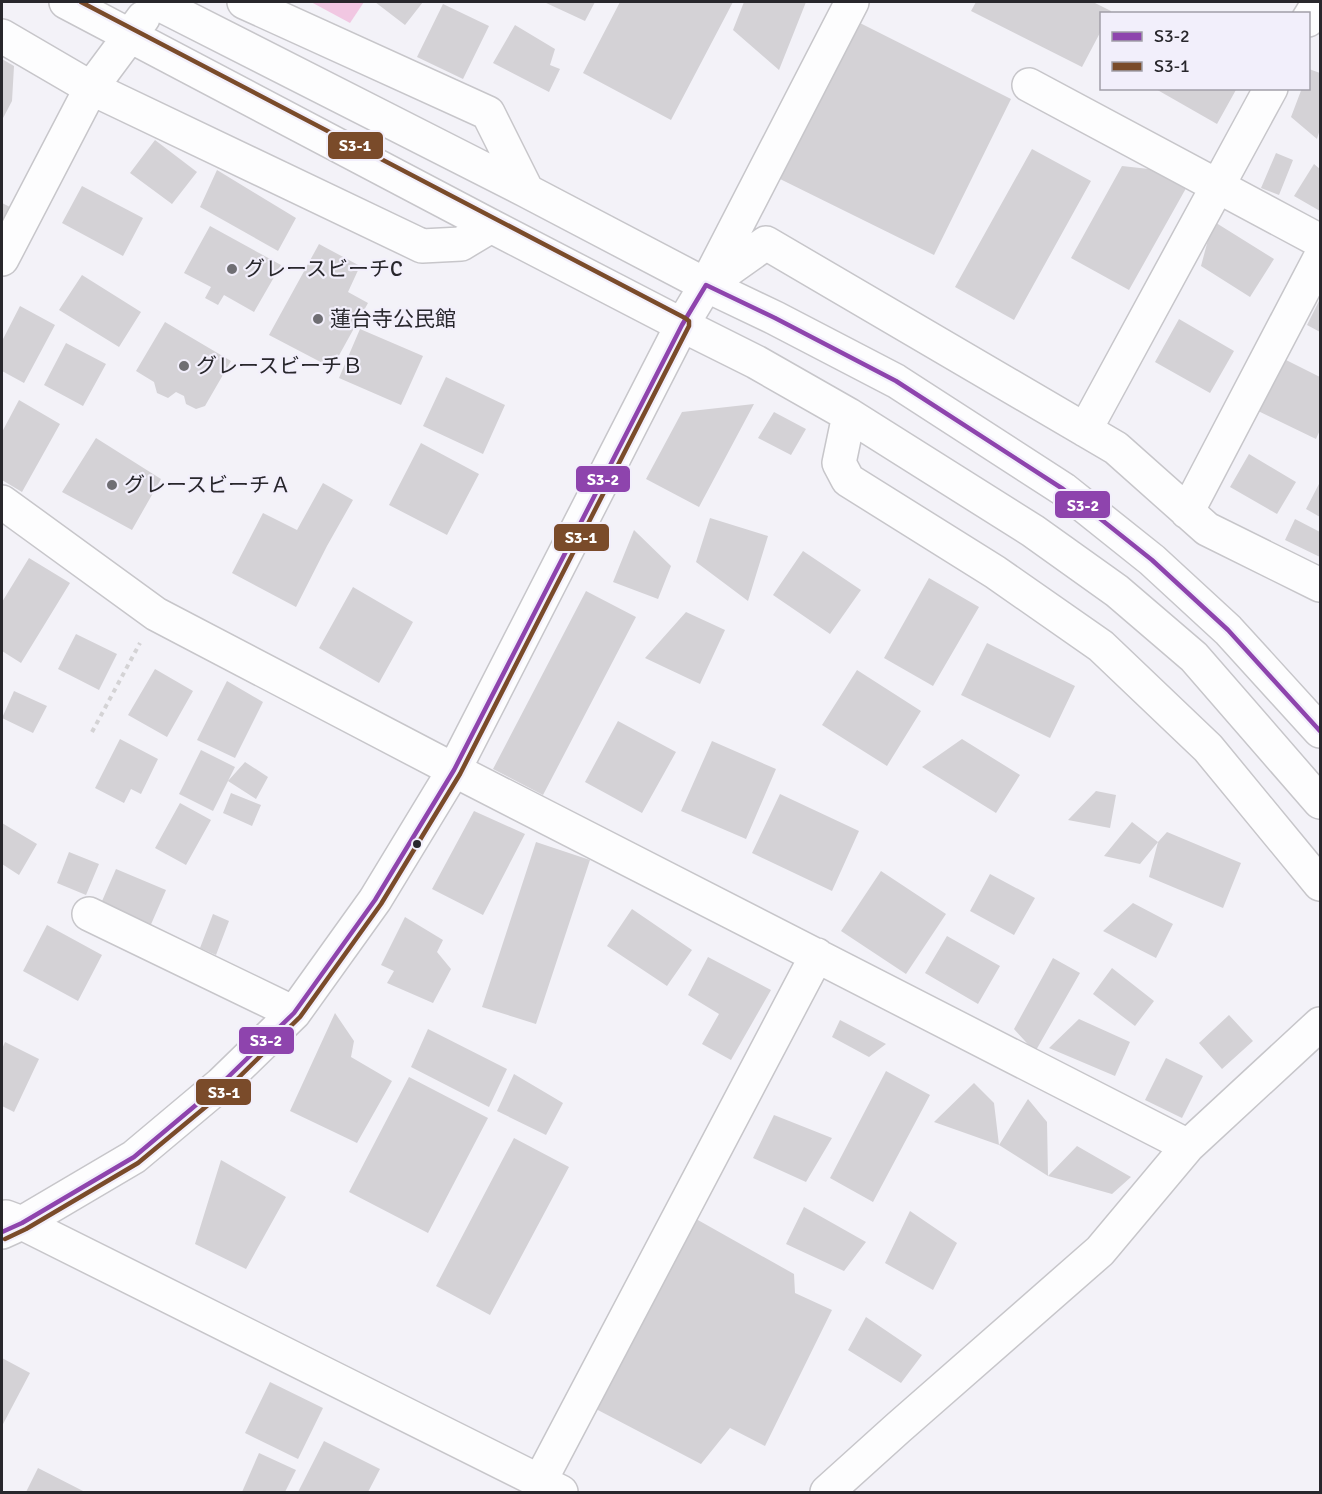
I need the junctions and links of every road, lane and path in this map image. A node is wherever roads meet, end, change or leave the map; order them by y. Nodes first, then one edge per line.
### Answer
1 (66, 2) edge
2 (155, 2) edge
3 (244, 2) edge
4 (852, 2) edge
5 (1318, 2) edge
6 (1310, 16) edge
7 (130, 35) junction
8 (2, 36) edge
9 (1029, 85) dead end
10 (91, 88) junction
11 (1270, 90) edge
12 (1218, 186) junction
13 (527, 191) junction
14 (491, 226) junction
15 (1320, 241) edge
16 (1320, 258) edge
17 (2, 259) edge
18 (706, 285) junction
19 (682, 325) junction
20 (849, 415) junction
21 (1085, 430) junction
22 (2, 502) edge
23 (1187, 512) junction
24 (1320, 585) edge
25 (156, 614) junction
26 (1320, 731) edge
27 (92, 732) dead end
28 (454, 770) junction
29 (1320, 802) edge
30 (1320, 884) edge
31 (89, 914) dead end
32 (817, 955) junction
33 (294, 1012) junction
34 (1320, 1024) edge
35 (1188, 1146) junction
36 (8, 1223) edge
37 (550, 1487) edge
38 (827, 1492) edge

1 - 7 street
2 - 7 street
2 - 13 street
3 - 13 street
4 - 18 street
5 - 6 street
7 - 10 street
7 - 14 street
8 - 10 street
9 - 12 street
10 - 14 street
10 - 17 street
11 - 12 street
12 - 15 street
12 - 21 street
13 - 18 street
14 - 19 street
16 - 23 street
18 - 19 street
18 - 21 street
18 - 26 street
19 - 20 street
19 - 28 street
20 - 29 street
20 - 30 street
21 - 23 street
22 - 25 street
23 - 24 street
25 - 27 path
25 - 28 street
28 - 32 street
28 - 33 street
31 - 33 street
32 - 35 street
32 - 37 street
33 - 36 street
34 - 35 street
35 - 38 street
36 - 37 street

